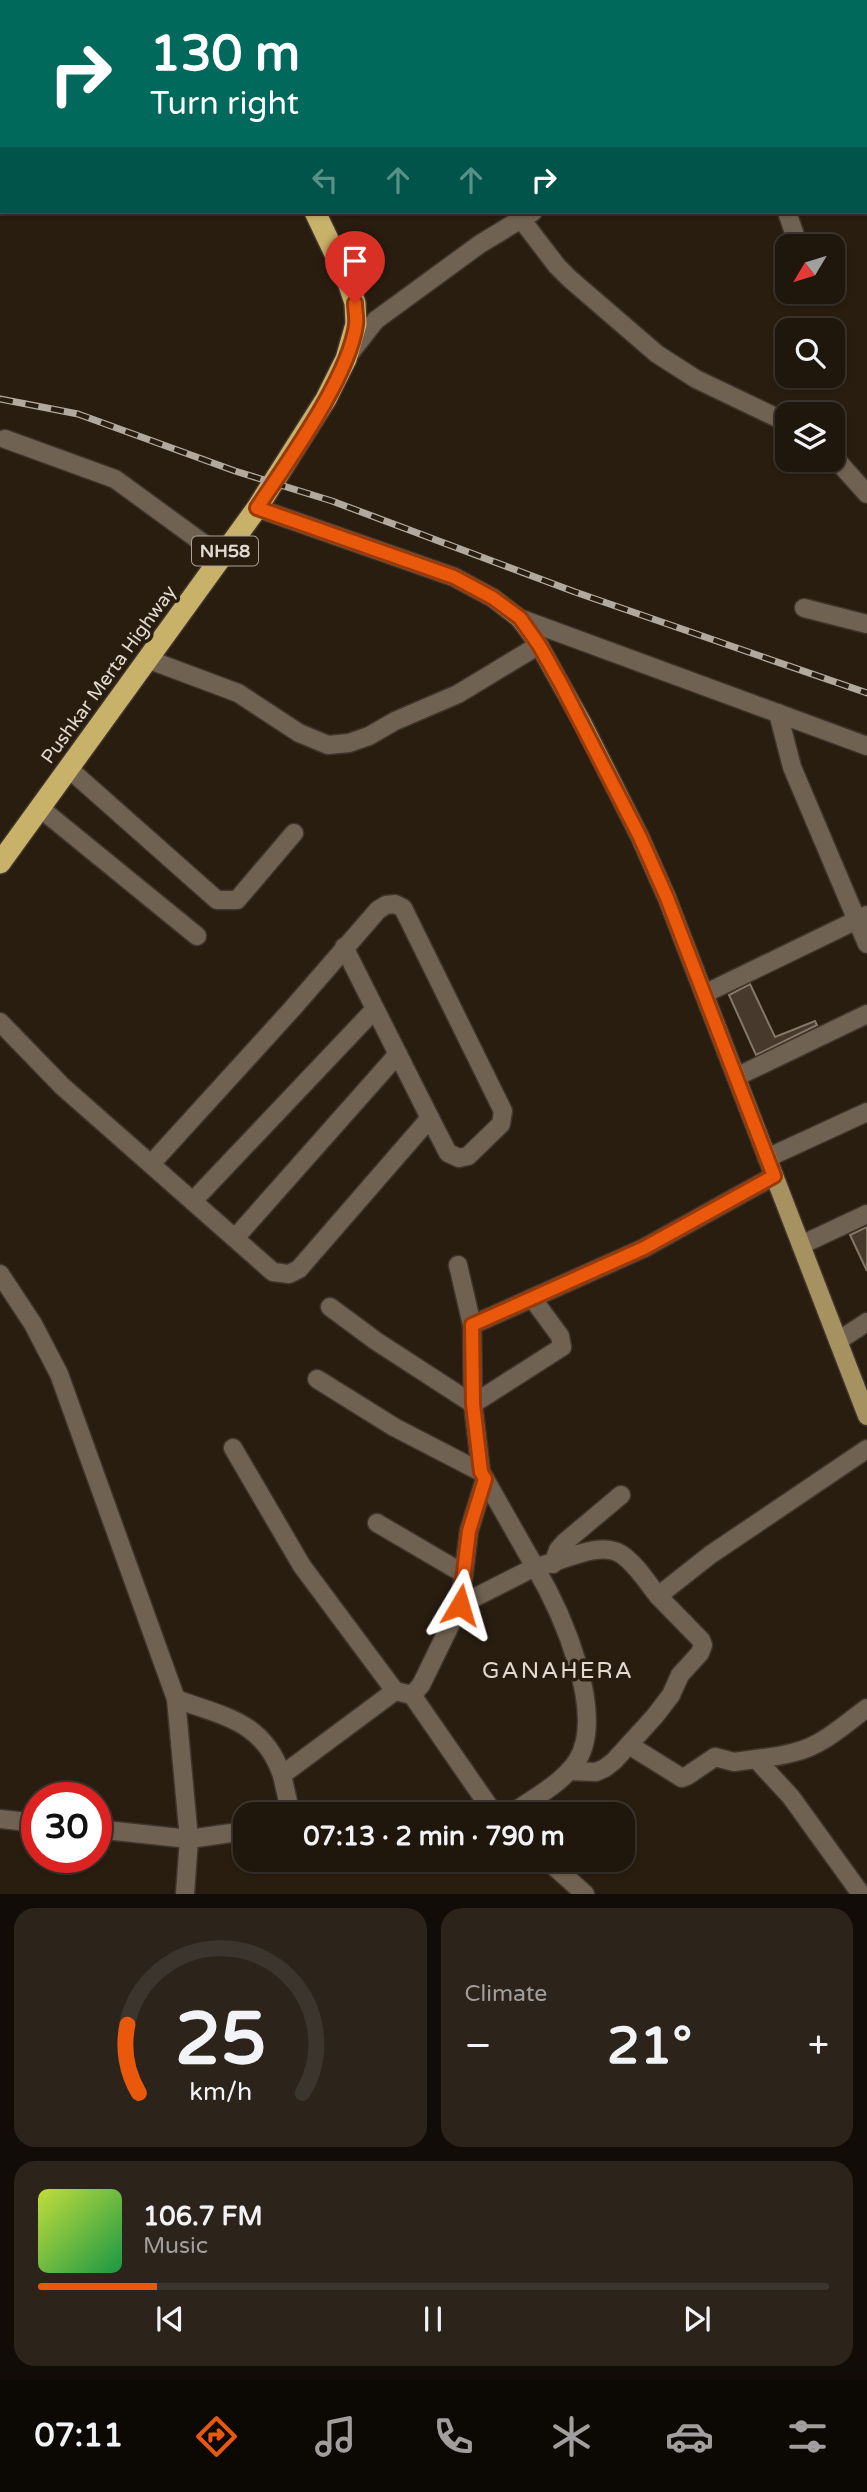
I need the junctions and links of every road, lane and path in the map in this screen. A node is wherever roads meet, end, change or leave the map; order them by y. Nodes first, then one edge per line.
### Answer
1 (316, 214) edge
2 (788, 214) edge
3 (527, 215) edge
4 (795, 234) edge
5 (346, 359) junction
6 (775, 417) edge
7 (5, 439) dead end
8 (845, 469) edge
9 (867, 494) edge
10 (257, 508) junction
11 (222, 557) junction
12 (804, 608) dead end
13 (520, 618) junction
14 (867, 624) edge
15 (539, 645) junction
16 (147, 659) junction
17 (778, 713) junction
18 (867, 746) edge
19 (68, 768) junction
20 (40, 808) junction
21 (294, 833) dead end
22 (0, 863) edge
23 (861, 918) edge
24 (197, 936) dead end
25 (867, 944) edge
26 (344, 947) junction
27 (704, 994) junction
28 (375, 1009) junction
29 (867, 1014) edge
30 (0, 1022) edge
31 (398, 1055) junction
32 (736, 1077) junction
33 (865, 1117) edge
34 (430, 1118) junction
35 (767, 1158) junction
36 (151, 1164) junction
37 (774, 1176) junction
38 (193, 1201) junction
39 (867, 1213) edge
40 (236, 1237) junction
41 (800, 1245) junction
42 (458, 1265) dead end
43 (0, 1274) edge
44 (532, 1298) junction
45 (330, 1307) dead end
46 (867, 1322) edge
47 (472, 1325) junction
48 (838, 1341) junction
49 (317, 1379) dead end
50 (473, 1404) junction
51 (866, 1413) edge
52 (233, 1448) dead end
53 (867, 1449) edge
54 (483, 1476) junction
55 (621, 1495) dead end
56 (377, 1522) dead end
57 (544, 1566) junction
58 (464, 1574) junction
59 (658, 1596) junction
60 (460, 1605) junction
61 (394, 1690) junction
62 (412, 1695) junction
63 (176, 1699) junction
64 (867, 1708) edge
65 (629, 1745) junction
66 (756, 1759) junction
67 (569, 1771) junction
68 (282, 1775) junction
69 (288, 1802) edge
70 (484, 1802) edge
71 (527, 1802) edge
72 (0, 1819) edge
73 (21, 1821) edge
74 (112, 1831) edge
75 (233, 1832) edge
76 (188, 1839) junction
77 (558, 1872) edge
78 (576, 1891) edge
79 (185, 1894) edge
80 (861, 1894) edge

1 - 5 highway, Pushkar Merta Highway / NH58
2 - 4 street
3 - 5 street
3 - 6 street
5 - 10 highway, Pushkar Merta Highway / NH58
7 - 11 street
8 - 9 street
10 - 11 highway, Pushkar Merta Highway / NH58
10 - 13 main road
11 - 16 highway, Pushkar Merta Highway / NH58
12 - 14 street
13 - 15 main road
13 - 17 street
15 - 16 street
15 - 27 main road
16 - 19 highway, Pushkar Merta Highway / NH58
17 - 18 street
17 - 23 street
19 - 20 highway, Pushkar Merta Highway / NH58
19 - 21 street
20 - 22 highway, Pushkar Merta Highway / NH58
20 - 24 street
23 - 25 street
23 - 27 street
26 - 28 street
26 - 34 street
26 - 36 street
27 - 32 main road
28 - 31 street
28 - 38 street
29 - 32 street
30 - 36 street
31 - 34 street
31 - 40 street
32 - 35 main road
33 - 35 street
34 - 40 street
35 - 37 main road
36 - 38 street
37 - 41 main road
37 - 44 street
38 - 40 street
39 - 41 street
41 - 48 main road
42 - 47 street
43 - 63 street
44 - 47 street
44 - 50 street
45 - 50 street
46 - 48 street
47 - 50 street
48 - 51 main road
49 - 54 street
50 - 54 street
52 - 61 street
53 - 59 street
54 - 57 street
54 - 58 street
55 - 57 street
56 - 58 street
57 - 59 street
57 - 60 street
57 - 67 street
58 - 60 street
59 - 65 street
60 - 62 street
61 - 62 street
61 - 68 street
62 - 70 street
63 - 68 street
63 - 76 street
64 - 66 street
65 - 66 street
65 - 67 street
66 - 80 street
67 - 71 street
68 - 69 street
72 - 73 street
74 - 76 street
75 - 76 street
76 - 79 street
77 - 78 street

